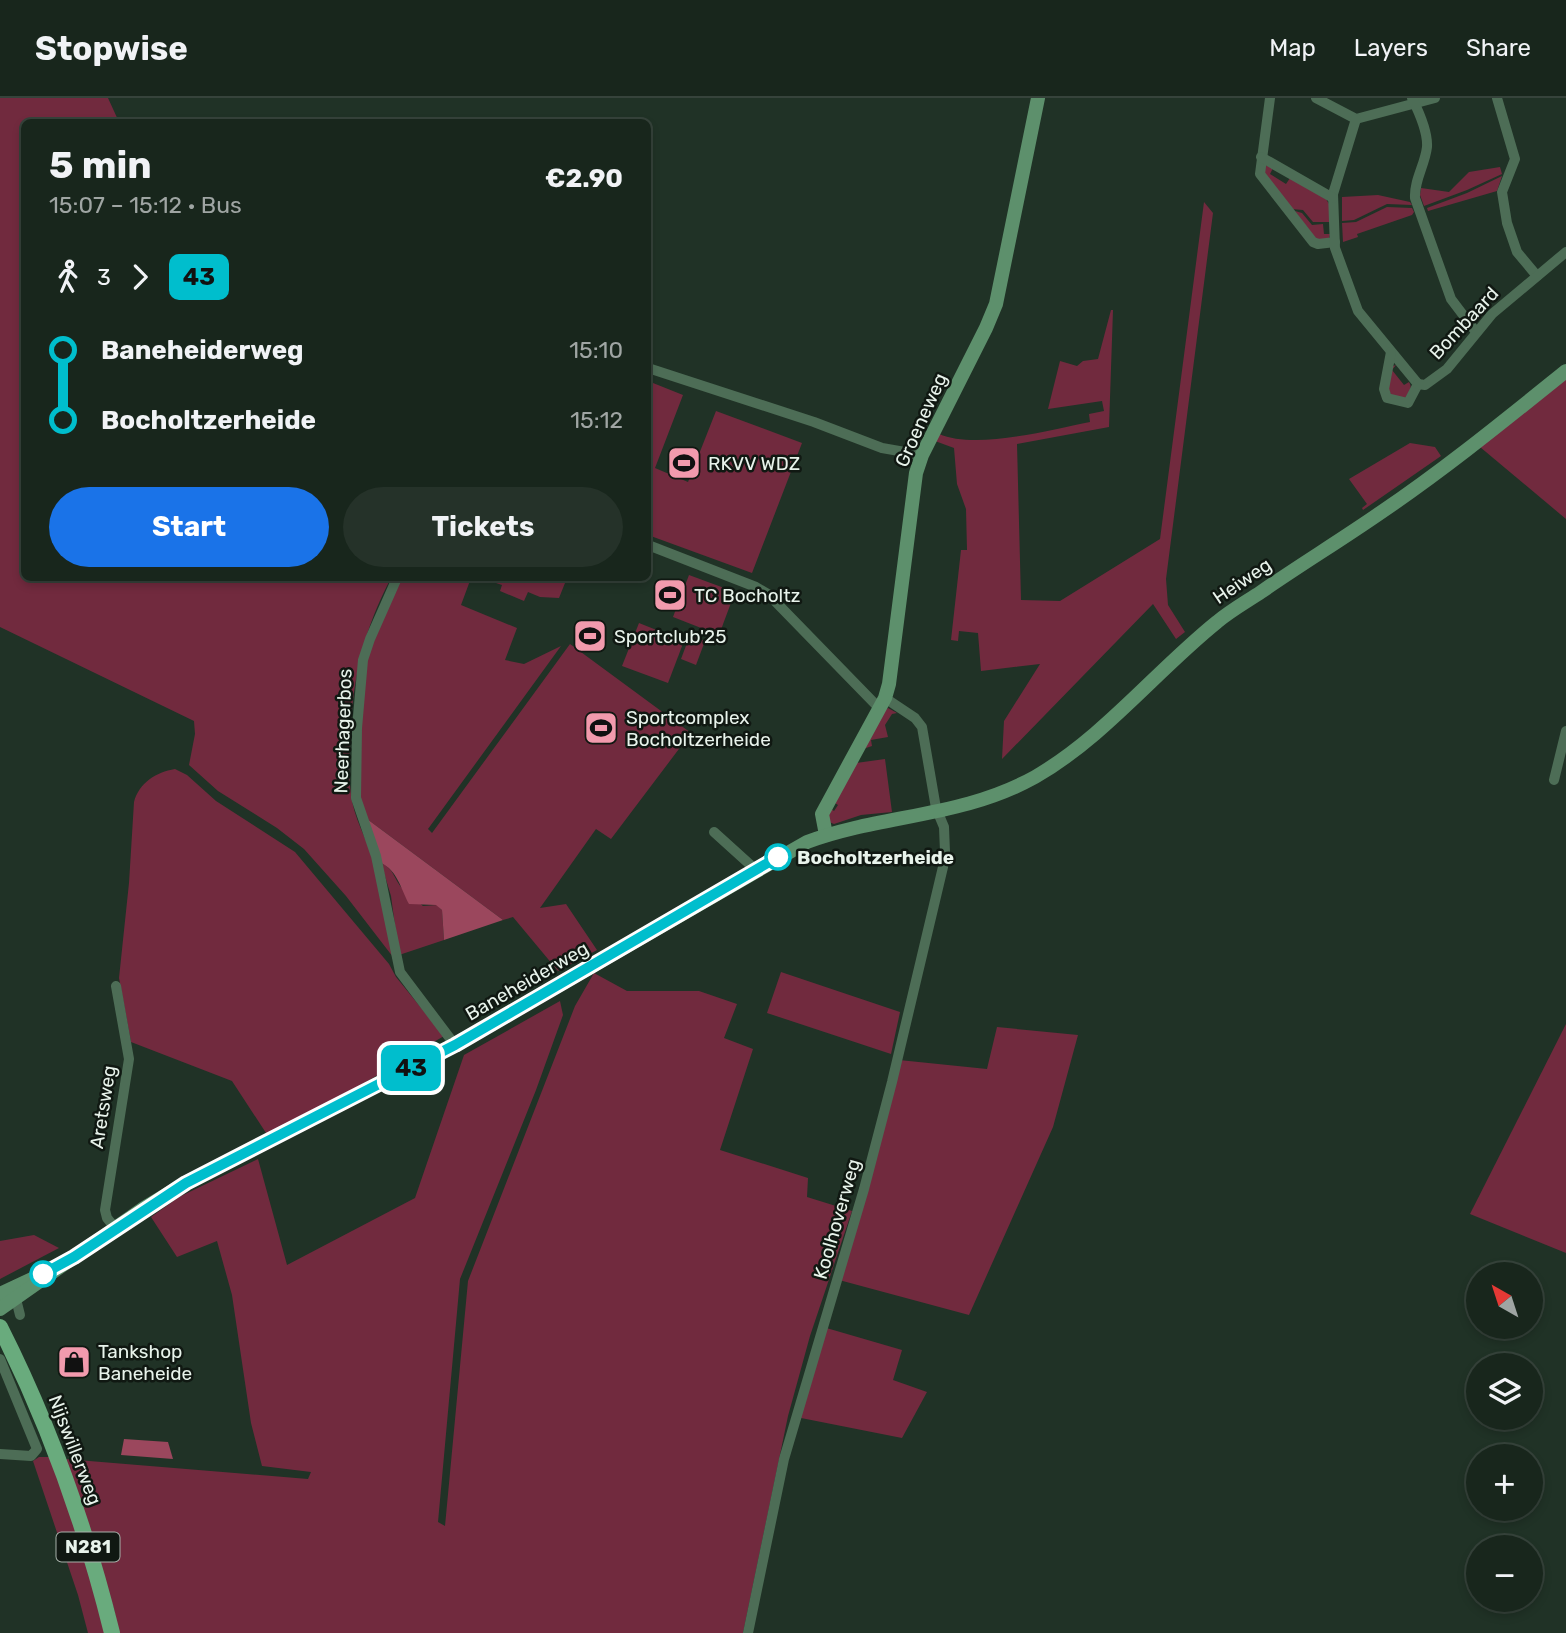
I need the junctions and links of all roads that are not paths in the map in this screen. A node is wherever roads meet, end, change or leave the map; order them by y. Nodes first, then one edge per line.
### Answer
1 (1038, 98) edge
2 (1270, 98) edge
3 (1316, 98) edge
4 (1435, 98) edge
5 (1497, 98) edge
6 (1413, 101) edge
7 (1356, 119) junction
8 (1261, 157) junction
9 (1333, 198) junction
10 (1335, 243) junction
11 (1566, 251) edge
12 (1537, 276) junction
13 (1476, 332) junction
14 (1391, 352) junction
15 (651, 369) edge
16 (1566, 371) edge
17 (1418, 384) junction
18 (922, 456) junction
19 (651, 546) edge
20 (396, 581) edge
21 (882, 703) junction
22 (1566, 731) edge
23 (1554, 780) dead end
24 (939, 813) junction
25 (714, 832) dead end
26 (826, 835) junction
27 (756, 870) junction
28 (116, 986) dead end
29 (455, 1045) junction
30 (116, 1229) junction
31 (61, 1266) junction
32 (0, 1294) edge
33 (16, 1299) junction
34 (0, 1309) edge
35 (20, 1315) dead end
36 (0, 1327) edge
37 (0, 1359) edge
38 (0, 1454) edge
39 (111, 1633) edge
40 (748, 1633) edge

1 - 18 street, Groeneweg
2 - 8 street
3 - 7 street
4 - 6 street
5 - 12 street
6 - 7 street
6 - 13 street
7 - 9 street
8 - 9 street
8 - 10 street
9 - 10 street
10 - 14 street
11 - 12 street, Bombaard
12 - 13 street, Bombaard
13 - 17 street, Bombaard
14 - 17 street
14 - 17 street, Bombaard
15 - 18 street
16 - 24 street, Heiweg
18 - 21 street, Groeneweg
19 - 21 street, Koolhoverweg
20 - 29 street, Neerhagerbos
21 - 24 street, Koolhoverweg
21 - 26 street, Groeneweg
22 - 23 street
24 - 26 street, Baneheiderweg
24 - 40 street, Koolhoverweg
25 - 27 street
26 - 27 street, Baneheiderweg
27 - 29 street, Baneheiderweg
28 - 30 street, Aretsweg
29 - 30 street, Baneheiderweg
30 - 31 street, Baneheiderweg
31 - 32 street, Baneheiderweg
31 - 33 street, Baneheiderweg
33 - 34 street, Baneheiderweg
33 - 35 street
36 - 39 main road, Nijswillerweg / N281
37 - 38 street, Nijswillerweg

